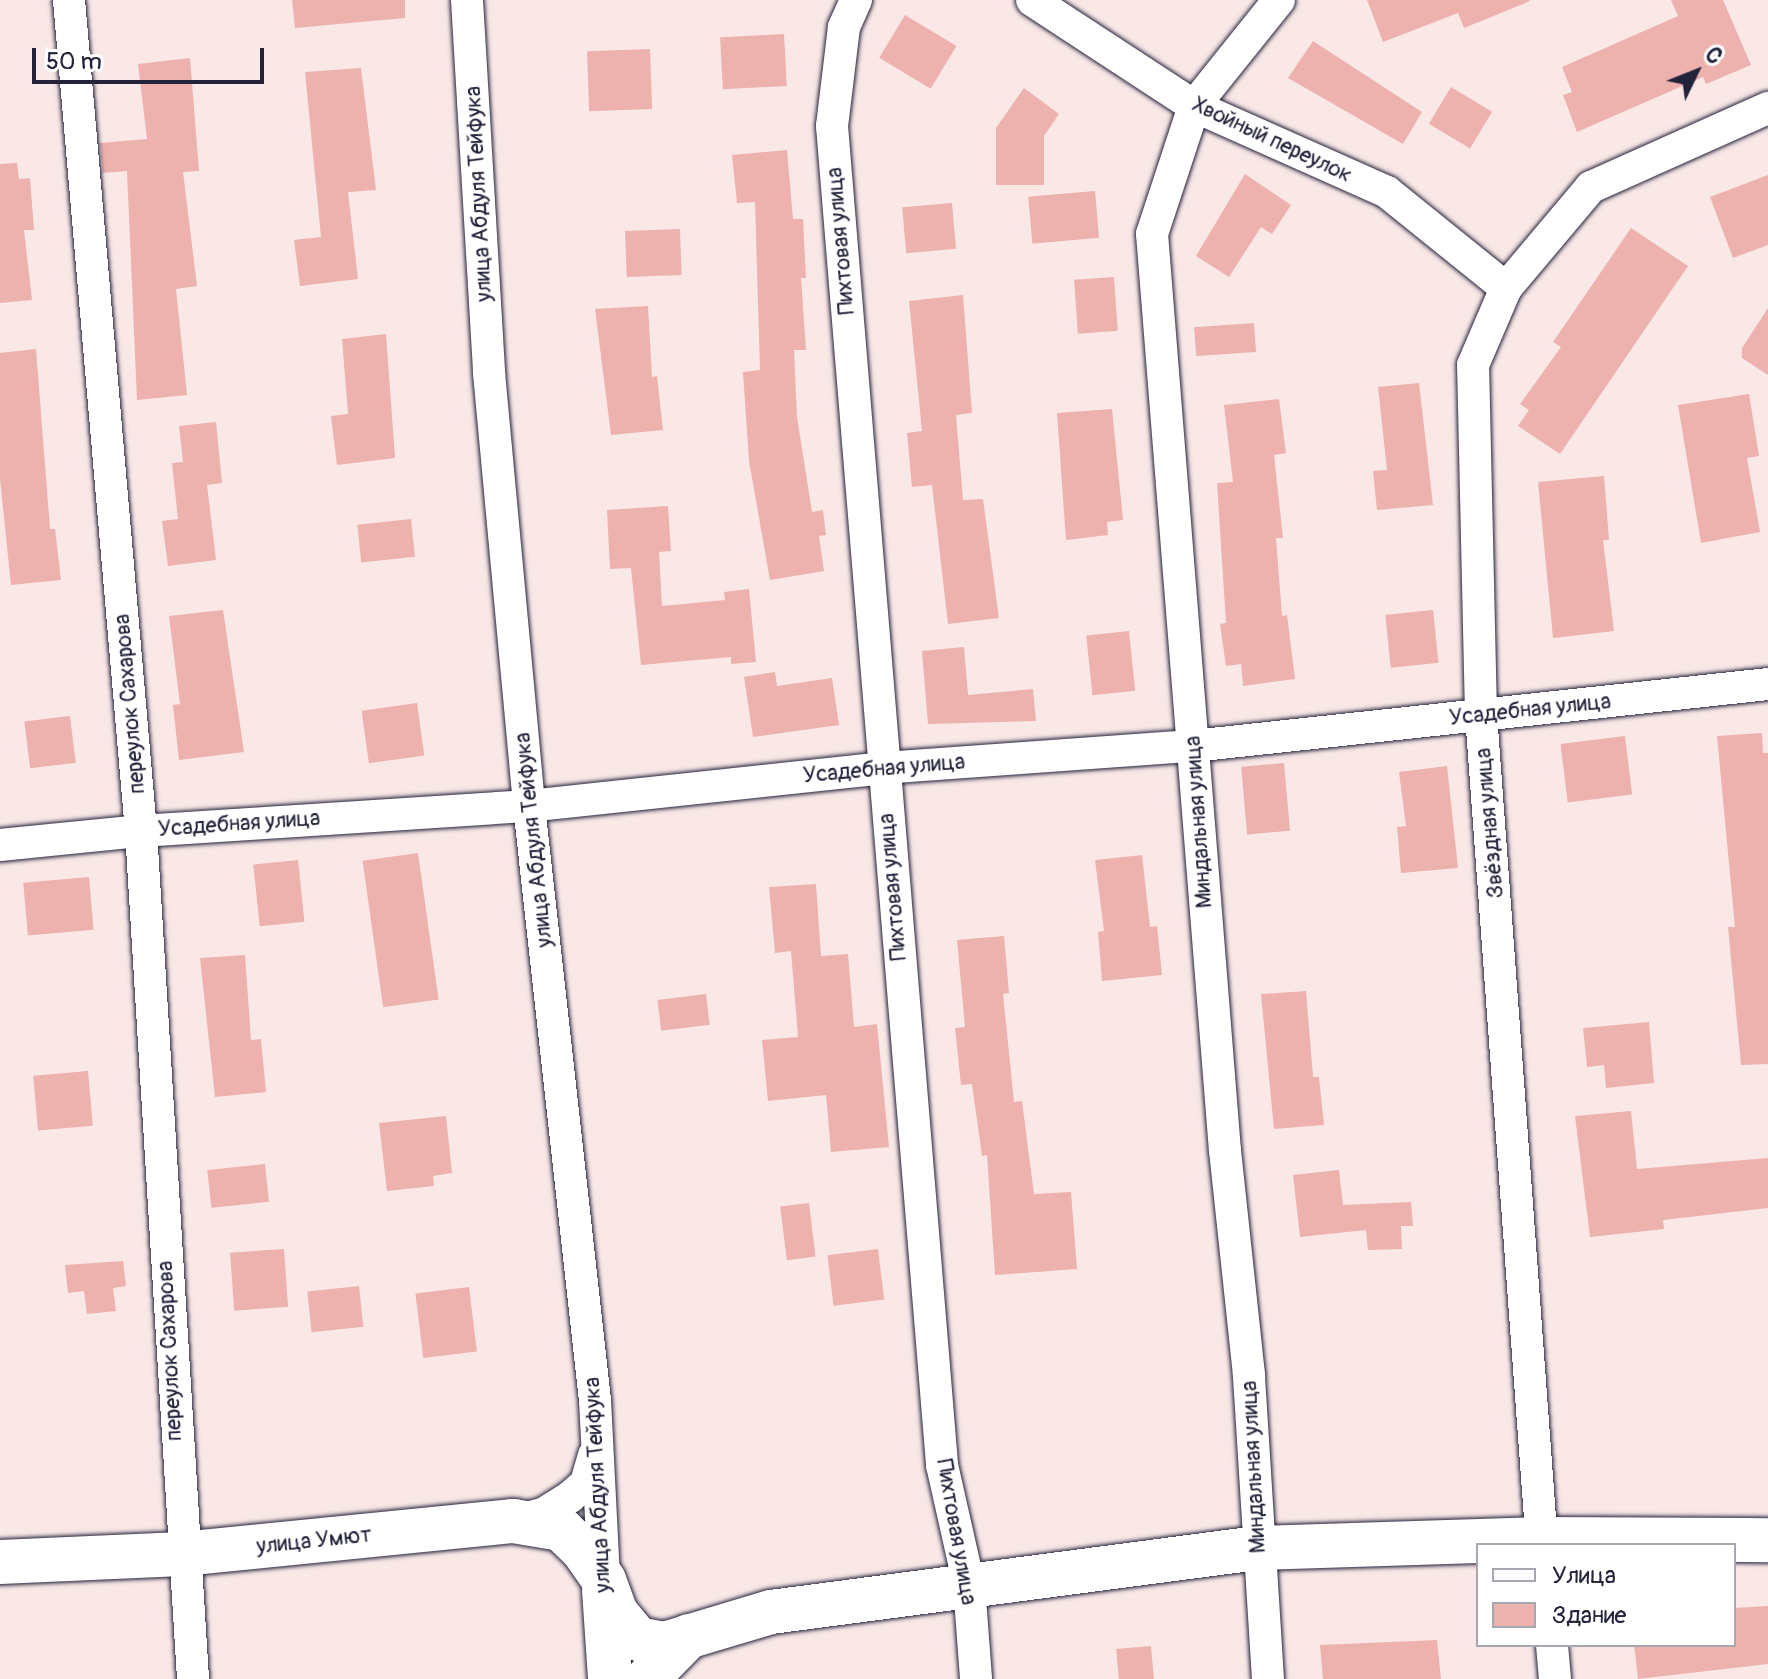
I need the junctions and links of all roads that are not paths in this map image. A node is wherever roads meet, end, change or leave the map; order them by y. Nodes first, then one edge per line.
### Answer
1 (69, 0) edge
2 (467, 0) edge
3 (856, 0) edge
4 (1032, 0) edge
5 (1279, 0) edge
6 (1194, 106) junction
7 (1768, 108) edge
8 (1506, 288) junction
9 (1768, 684) edge
10 (1481, 715) junction
11 (1193, 746) junction
12 (883, 768) junction
13 (529, 806) junction
14 (141, 831) junction
15 (0, 845) edge
16 (597, 1442) junction
17 (513, 1521) junction
18 (1768, 1540) edge
19 (1542, 1542) edge
20 (1476, 1543) edge
21 (1495, 1543) edge
22 (1258, 1548) junction
23 (182, 1554) junction
24 (0, 1562) edge
25 (604, 1580) junction
26 (969, 1585) junction
27 (689, 1636) junction
28 (1552, 1647) edge
29 (193, 1679) edge
30 (610, 1679) edge
31 (647, 1679) edge
32 (976, 1679) edge
33 (1268, 1679) edge
34 (1555, 1679) edge

1 - 14 street, переулок Сахарова
2 - 13 street, улица Абдуля Тейфука
3 - 12 street, Пихтовая улица
4 - 6 street, Хвойный переулок
5 - 6 street, Миндальная улица
6 - 8 street, Хвойный переулок
6 - 11 street, Миндальная улица
7 - 8 street, Звёздная улица
8 - 10 street, Звёздная улица
9 - 10 street, Усадебная улица
10 - 11 street, Усадебная улица
10 - 19 street, Звёздная улица
11 - 12 street, Усадебная улица
11 - 22 street, Миндальная улица
12 - 13 street, Усадебная улица
12 - 26 street, Пихтовая улица
13 - 14 street, Усадебная улица
13 - 16 street, улица Абдуля Тейфука
14 - 15 street, Усадебная улица
14 - 23 street, переулок Сахарова
16 - 17 street
16 - 25 street, улица Абдуля Тейфука
17 - 23 street, улица Умют
17 - 25 street, улица Умют
18 - 19 street, улица Умют
19 - 21 street, улица Умют
20 - 22 street, улица Умют
22 - 26 street, улица Умют
22 - 33 street, Миндальная улица
23 - 24 street, улица Умют
23 - 29 street, переулок Сахарова
25 - 27 street, улица Умют
25 - 30 street, улица Абдуля Тейфука
26 - 27 street, улица Умют
26 - 32 street, Пихтовая улица
27 - 31 street
28 - 34 street

